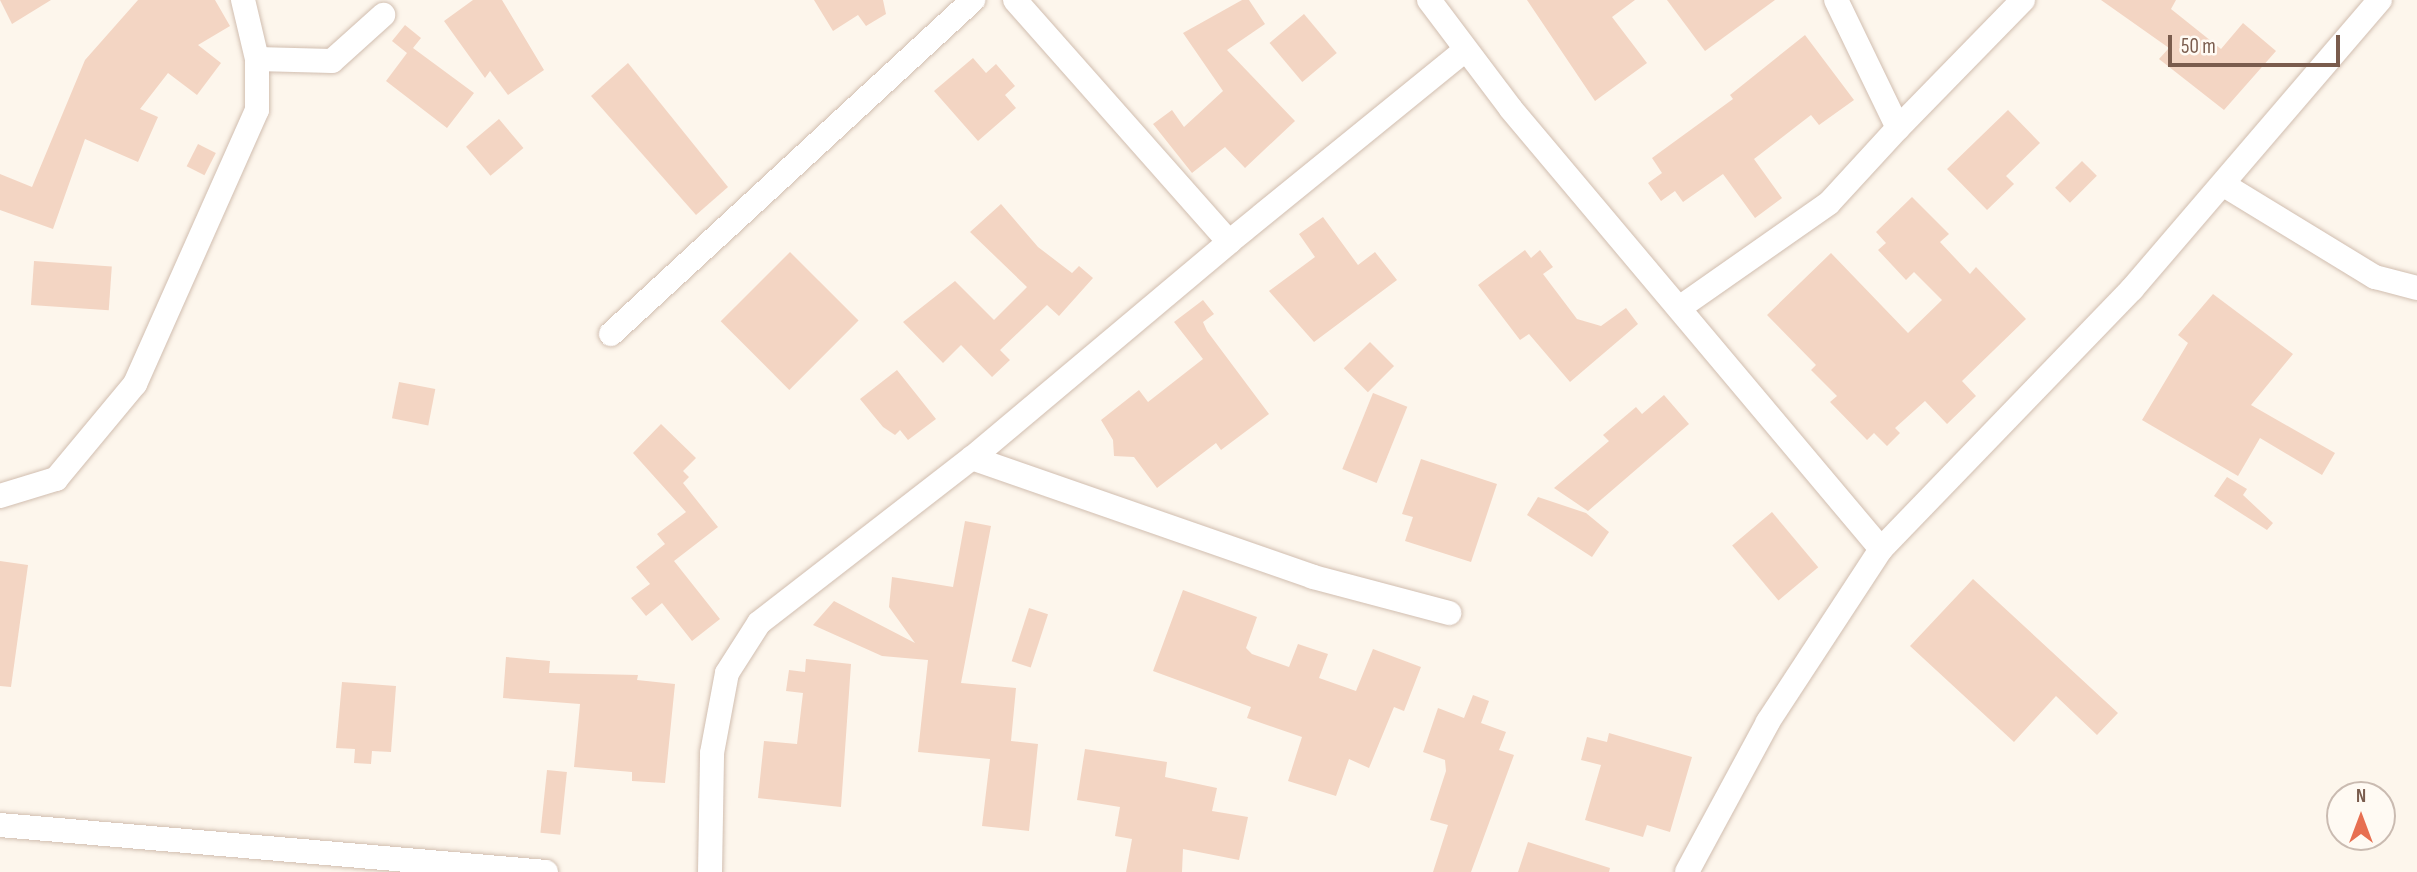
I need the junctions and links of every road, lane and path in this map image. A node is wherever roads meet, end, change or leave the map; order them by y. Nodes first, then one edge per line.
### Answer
1 (243, 0) edge
2 (974, 0) edge
3 (1015, 0) edge
4 (1429, 0) edge
5 (1836, 0) edge
6 (2023, 0) edge
7 (2380, 0) edge
8 (383, 15) dead end
9 (1465, 50) junction
10 (257, 59) junction
11 (1898, 128) junction
12 (2224, 186) junction
13 (1229, 242) junction
14 (2417, 288) edge
15 (1682, 306) junction
16 (611, 334) dead end
17 (972, 458) junction
18 (0, 496) edge
19 (1881, 549) junction
20 (1449, 613) dead end
21 (0, 825) edge
22 (546, 872) edge
23 (710, 872) edge
24 (1687, 872) edge

1 - 10 street
2 - 16 street
3 - 13 street
4 - 9 street
5 - 11 street
6 - 11 street
7 - 12 street
8 - 10 street
9 - 13 street
9 - 15 street
10 - 18 street
11 - 15 street
12 - 14 street
12 - 19 street
13 - 17 street
15 - 19 street
17 - 20 street
17 - 23 street
19 - 24 street
21 - 22 street

